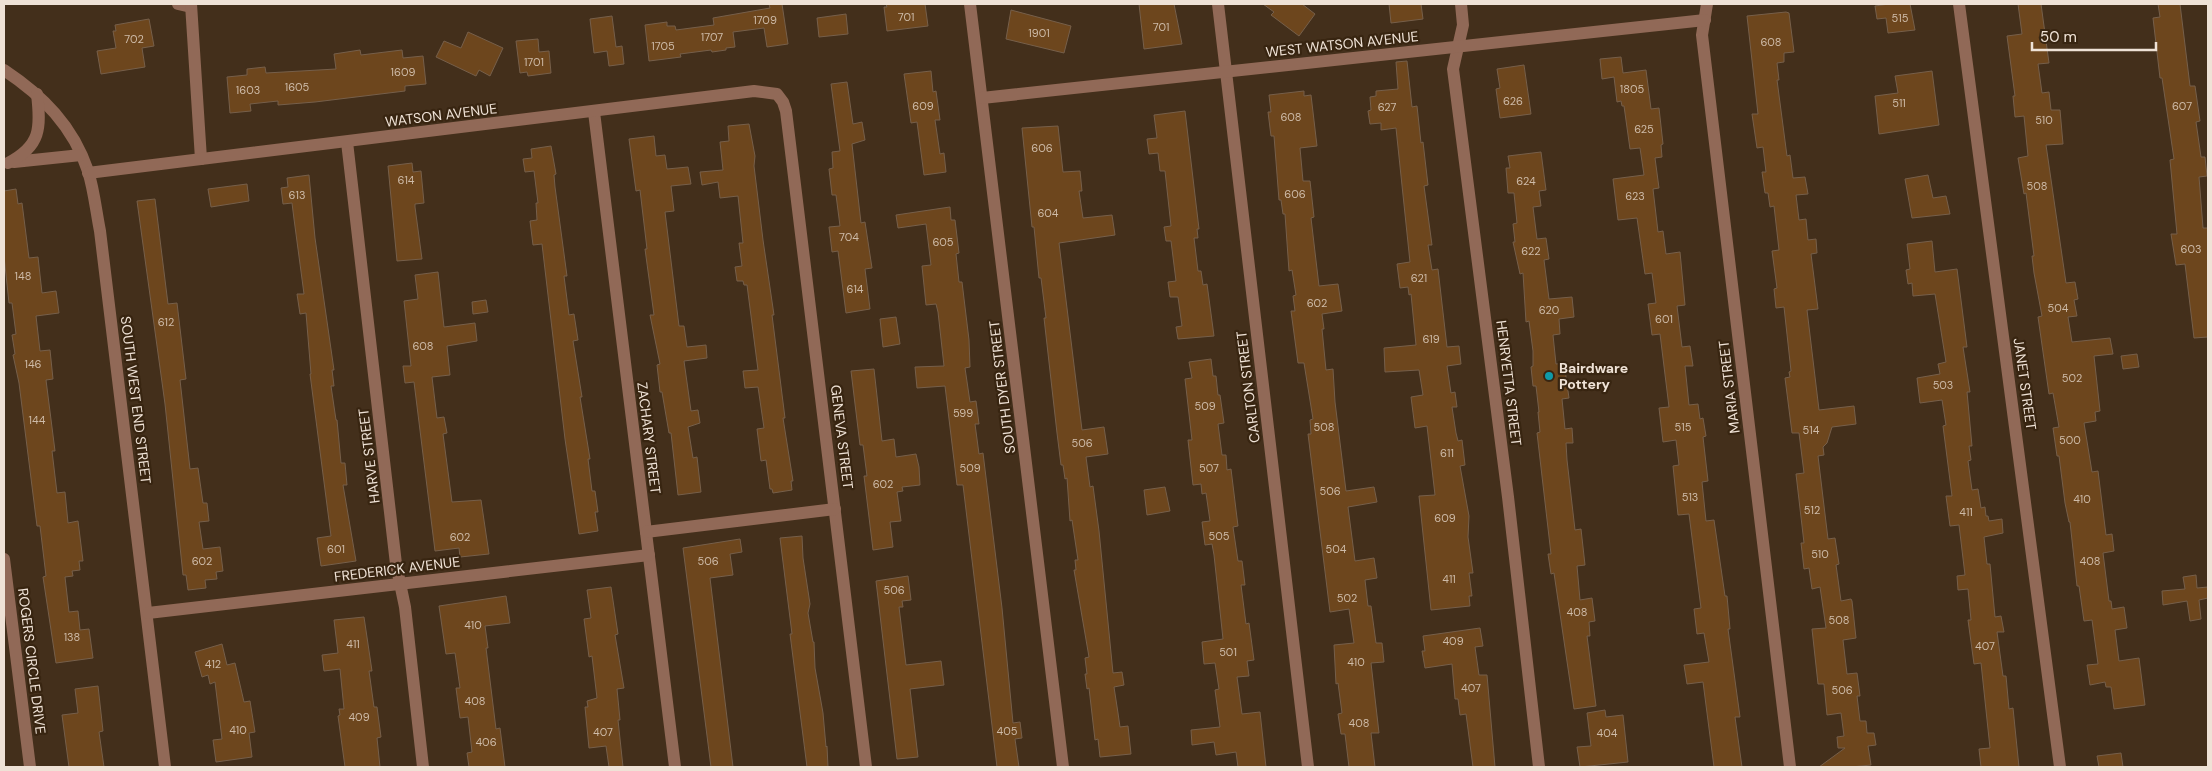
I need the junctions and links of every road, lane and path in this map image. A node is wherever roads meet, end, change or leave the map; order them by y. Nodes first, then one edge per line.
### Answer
1 (178, 4) edge
2 (970, 4) edge
3 (1218, 4) edge
4 (1461, 4) edge
5 (1707, 4) edge
6 (1959, 4) edge
7 (191, 6) edge
8 (1706, 20) junction
9 (1458, 46) junction
10 (4, 70) edge
11 (1226, 72) junction
12 (36, 94) junction
13 (982, 98) junction
14 (786, 111) joint
15 (594, 112) junction
16 (347, 142) junction
17 (82, 155) junction
18 (201, 159) junction
19 (6, 163) edge
20 (88, 172) junction
21 (835, 509) junction
22 (646, 532) junction
23 (649, 555) junction
24 (4, 559) edge
25 (400, 584) junction
26 (148, 613) junction
27 (30, 767) edge
28 (166, 767) edge
29 (423, 767) edge
30 (675, 767) edge
31 (866, 767) edge
32 (1062, 767) edge
33 (1308, 767) edge
34 (1539, 767) edge
35 (1790, 767) edge
36 (2060, 767) edge

1 - 7 street
2 - 13 street, SOUTH DYER STREET
3 - 11 street, CARLTON STREET
4 - 9 street, HENRYETTA STREET
5 - 8 street, MARIA STREET
6 - 36 street, JANET STREET
7 - 18 street
8 - 9 street, WEST WATSON AVENUE
8 - 35 street, MARIA STREET
9 - 11 street, WEST WATSON AVENUE
9 - 34 street, HENRYETTA STREET
10 - 12 street, SOUTH WEST END STREET
11 - 13 street, WEST WATSON AVENUE
11 - 33 street, CARLTON STREET
12 - 17 street, SOUTH WEST END STREET
12 - 19 street
13 - 32 street, SOUTH DYER STREET
14 - 15 street, WATSON AVENUE
14 - 21 street, GENEVA STREET
15 - 16 street, WATSON AVENUE
15 - 22 street, ZACHARY STREET
16 - 18 street, WATSON AVENUE
16 - 25 street, HARVE STREET
17 - 19 street
17 - 20 street, SOUTH WEST END STREET
18 - 20 street, WATSON AVENUE
20 - 26 street, SOUTH WEST END STREET
21 - 22 street
21 - 31 street, GENEVA STREET
22 - 23 street, ZACHARY STREET
23 - 25 street, FREDERICK AVENUE
23 - 30 street, ZACHARY STREET
24 - 27 street, ROGERS CIRCLE DRIVE
25 - 26 street, FREDERICK AVENUE
25 - 29 street, HARVE STREET
26 - 28 street, SOUTH WEST END STREET

